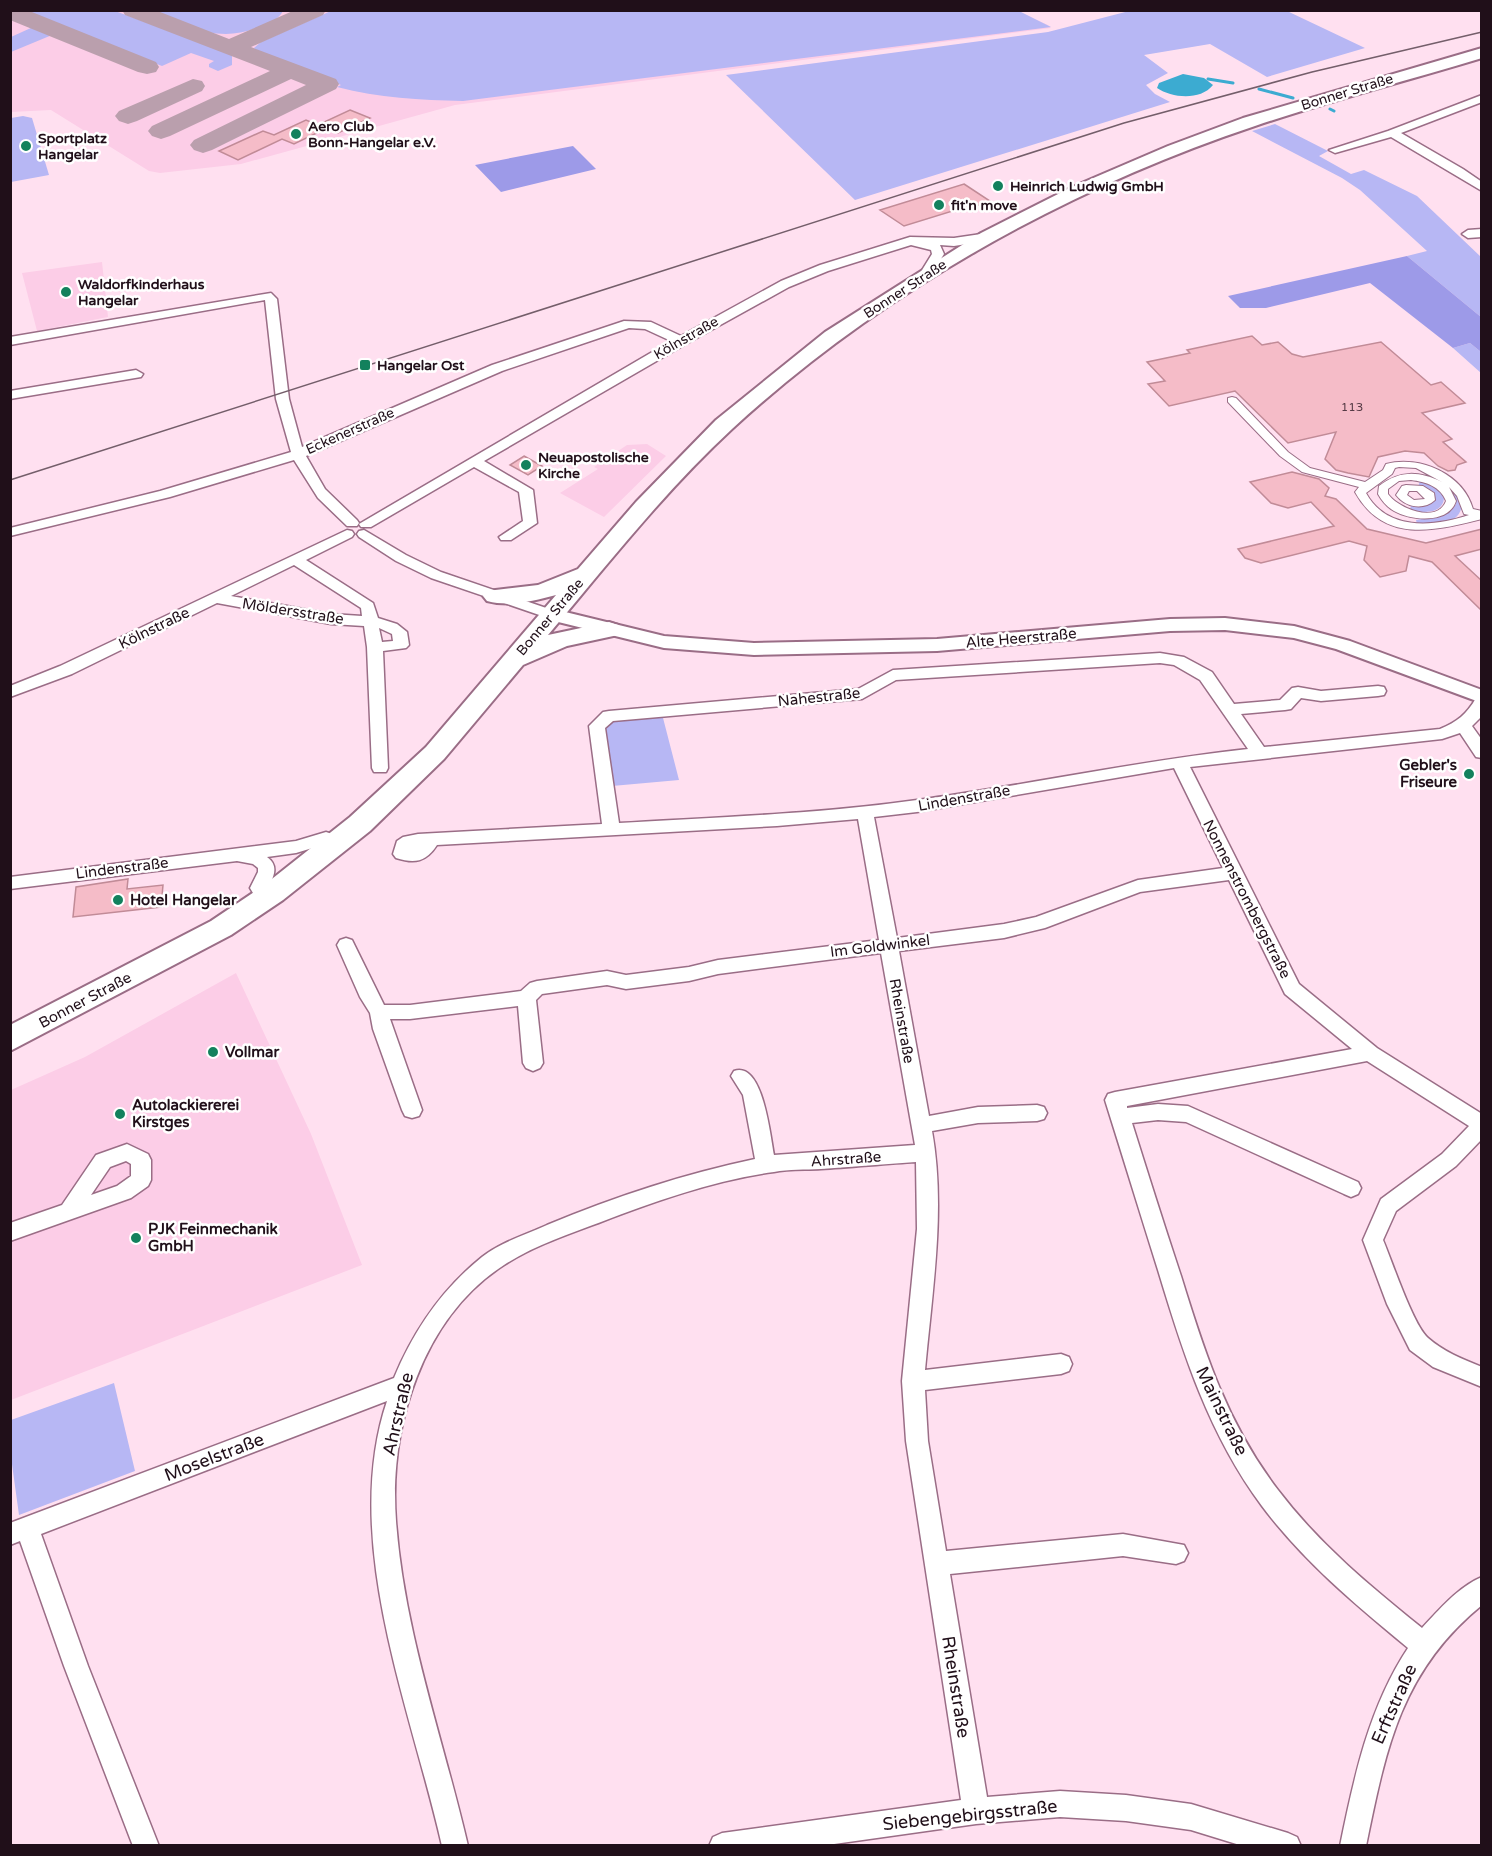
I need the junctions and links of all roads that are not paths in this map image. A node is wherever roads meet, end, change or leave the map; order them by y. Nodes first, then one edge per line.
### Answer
1 (1482, 52) edge
2 (1482, 98) edge
3 (1392, 133) junction
4 (1335, 150) dead end
5 (1482, 188) edge
6 (1482, 233) edge
7 (1468, 234) dead end
8 (988, 237) junction
9 (910, 241) junction
10 (925, 274) junction
11 (10, 340) edge
12 (681, 341) junction
13 (136, 374) dead end
14 (10, 395) edge
15 (1232, 400) dead end
16 (296, 455) junction
17 (475, 462) junction
18 (1416, 477) junction
19 (1368, 486) junction
20 (1409, 502) junction
21 (1401, 511) junction
22 (1482, 515) edge
23 (1466, 516) junction
24 (1397, 523) junction
25 (357, 529) junction
26 (10, 531) edge
27 (507, 537) dead end
28 (295, 559) junction
29 (588, 572) junction
30 (495, 596) junction
31 (215, 598) junction
32 (553, 615) junction
33 (372, 622) junction
34 (609, 630) junction
35 (375, 647) junction
36 (513, 661) junction
37 (1378, 691) dead end
38 (10, 692) edge
39 (1482, 697) edge
40 (1482, 702) edge
41 (1230, 710) junction
42 (460, 724) junction
43 (1463, 726) junction
44 (1259, 752) junction
45 (1482, 753) edge
46 (1179, 762) junction
47 (380, 768) dead end
48 (865, 812) junction
49 (611, 830) junction
50 (326, 838) junction
51 (431, 841) dead end
52 (234, 854) junction
53 (1233, 873) junction
54 (10, 883) edge
55 (259, 888) junction
56 (888, 944) junction
57 (346, 945) dead end
58 (160, 960) junction
59 (526, 998) junction
60 (379, 1011) junction
61 (10, 1039) edge
62 (1370, 1053) junction
63 (533, 1063) dead end
64 (741, 1076) dead end
65 (412, 1110) dead end
66 (1037, 1113) dead end
67 (1121, 1117) junction
68 (921, 1125) junction
69 (1482, 1125) edge
70 (926, 1153) junction
71 (766, 1164) junction
72 (1351, 1188) dead end
73 (69, 1211) dead end
74 (10, 1232) edge
75 (1061, 1364) dead end
76 (1481, 1374) edge
77 (913, 1381) junction
78 (401, 1385) junction
79 (19, 1531) edge
80 (1176, 1554) dead end
81 (936, 1564) junction
82 (1482, 1589) edge
83 (1422, 1644) junction
84 (976, 1811) junction
85 (146, 1845) edge
86 (455, 1845) edge
87 (722, 1845) edge
88 (1288, 1845) edge
89 (1353, 1845) edge

1 - 8 main road, Bonner Straße
2 - 3 street
3 - 4 street
3 - 5 street
6 - 7 street
8 - 9 street, Kölnstraße
8 - 10 main road, Bonner Straße
9 - 10 street
9 - 12 street, Kölnstraße
10 - 29 main road, Bonner Straße
11 - 16 street
12 - 16 street, Eckenerstraße
12 - 17 street, Kölnstraße
13 - 14 street
15 - 19 street
16 - 25 street
16 - 26 street, Eckenerstraße
17 - 25 street, Kölnstraße
17 - 27 street
18 - 19 street
18 - 20 street
18 - 20 street
18 - 21 street
18 - 21 street
18 - 23 street
19 - 24 street
20 - 21 street
21 - 24 street
22 - 23 street
23 - 24 street
25 - 28 street, Kölnstraße
25 - 30 street
28 - 31 street, Kölnstraße
28 - 33 street
29 - 30 main road
29 - 32 main road, Bonner Straße
30 - 32 street
31 - 33 street, Möldersstraße
31 - 38 street, Kölnstraße
32 - 34 street, Alte Heerstraße
32 - 36 main road, Bonner Straße
33 - 35 street
33 - 35 street, Möldersstraße
34 - 36 main road
34 - 39 street, Alte Heerstraße
35 - 47 street
36 - 42 main road, Bonner Straße
37 - 41 street
40 - 43 street
41 - 44 street, Nahestraße
41 - 49 street, Nahestraße
42 - 50 main road, Bonner Straße
42 - 58 main road, Bonner Straße
43 - 44 street, Lindenstraße
43 - 45 street
44 - 46 street, Lindenstraße
46 - 48 street, Lindenstraße
46 - 53 street, Nonnenstrombergstraße
48 - 49 street, Lindenstraße
48 - 56 street, Rheinstraße
49 - 51 street, Lindenstraße
50 - 52 street, Lindenstraße
50 - 55 main road, Bonner Straße
52 - 54 street, Lindenstraße
52 - 55 street, Lindenstraße
53 - 56 street, Im Goldwinkel
53 - 62 street, Nonnenstrombergstraße
55 - 58 main road, Bonner Straße
56 - 59 street, Im Goldwinkel
56 - 68 street, Rheinstraße
57 - 60 street
58 - 61 main road, Bonner Straße
59 - 60 street, Im Goldwinkel
59 - 63 street
60 - 65 street
62 - 67 street
62 - 69 street, Nonnenstrombergstraße
64 - 71 street
66 - 68 street
67 - 72 street
67 - 83 street, Mainstraße
68 - 70 street, Rheinstraße
69 - 76 street
70 - 71 street, Ahrstraße
70 - 77 street, Rheinstraße
71 - 78 street, Ahrstraße
73 - 74 street
75 - 77 street
77 - 81 street, Rheinstraße
78 - 79 street, Moselstraße
78 - 86 street, Ahrstraße
79 - 85 street, Moselstraße
80 - 81 street
81 - 84 street, Rheinstraße
82 - 83 street, Erftstraße
83 - 89 street, Erftstraße
84 - 87 street, Siebengebirgsstraße
84 - 88 street, Siebengebirgsstraße

